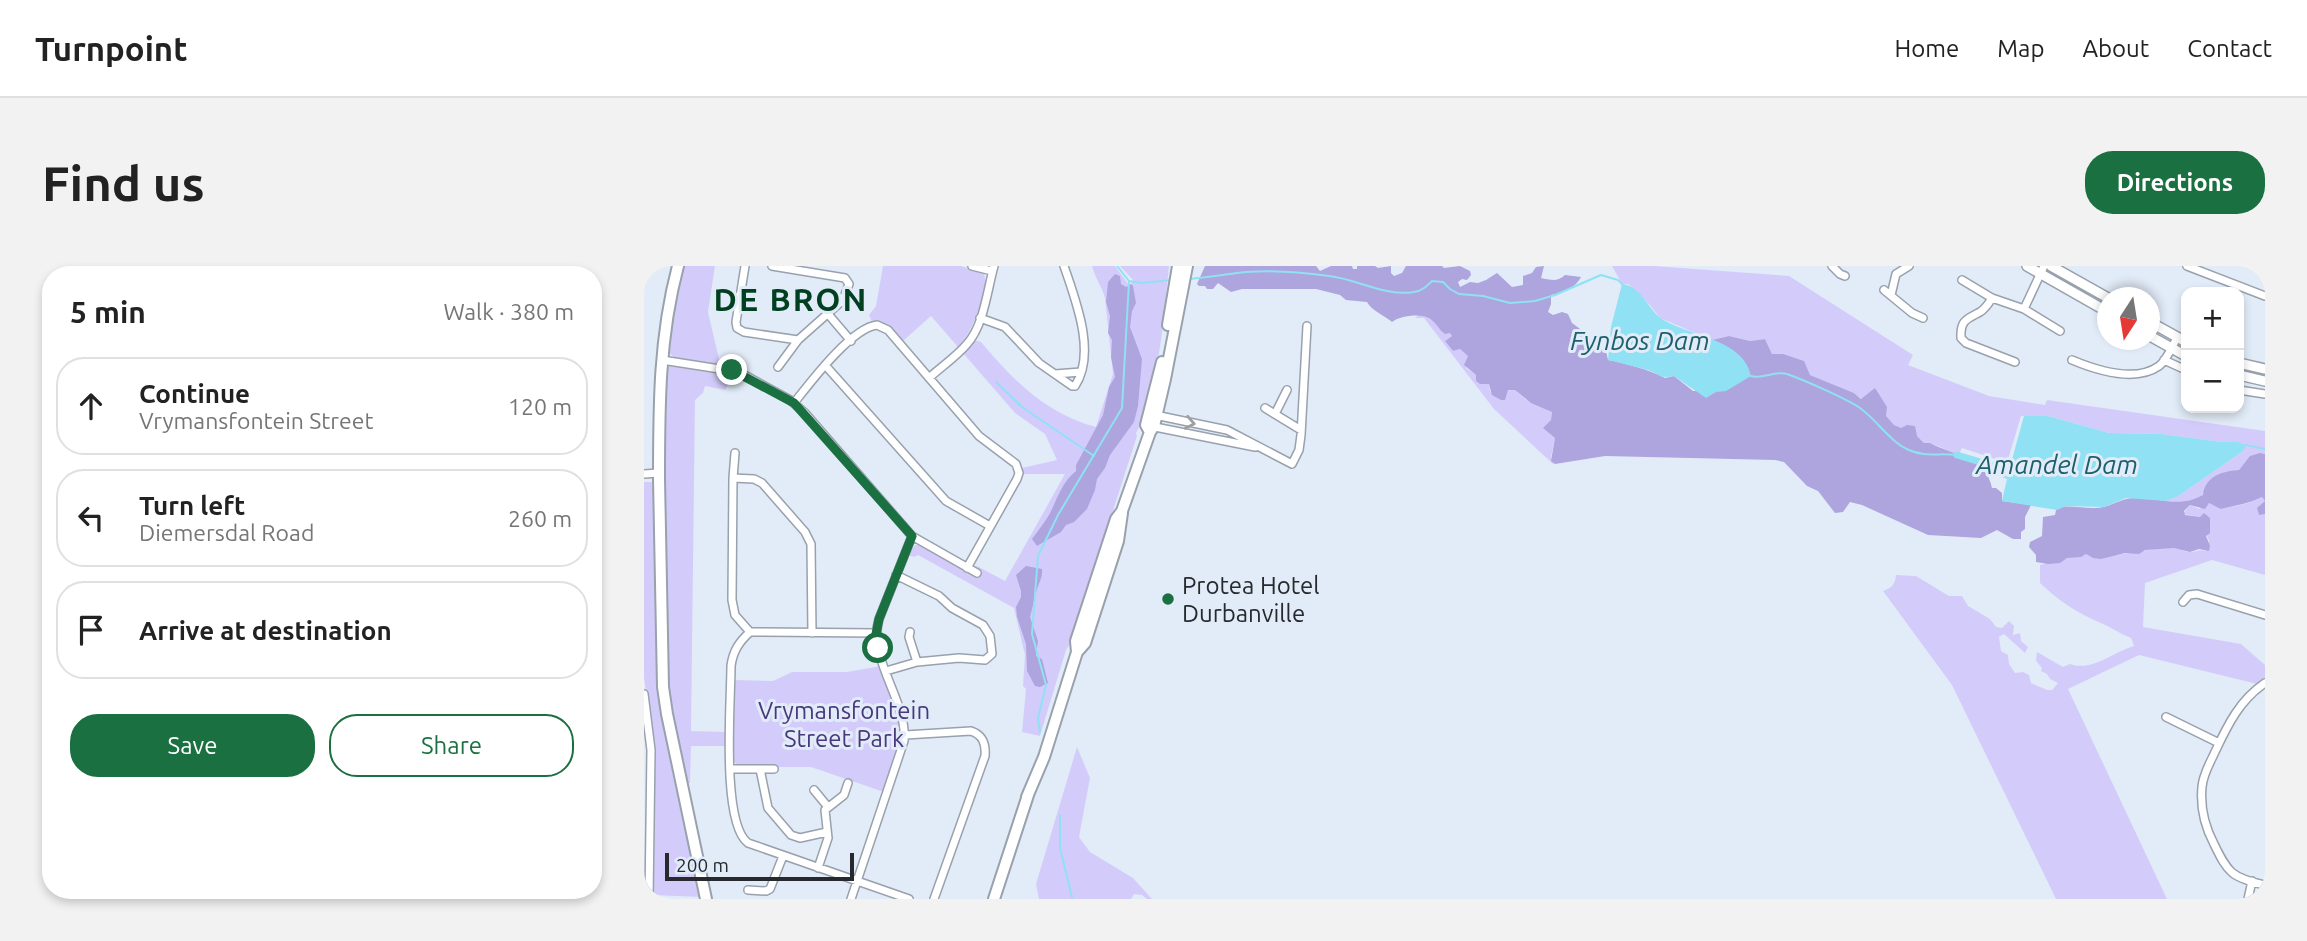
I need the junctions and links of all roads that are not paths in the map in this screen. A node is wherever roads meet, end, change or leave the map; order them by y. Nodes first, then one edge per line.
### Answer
1 (678, 266) edge
2 (745, 266) edge
3 (772, 266) edge
4 (972, 266) edge
5 (1064, 266) edge
6 (1178, 266) edge
7 (1187, 266) edge
8 (1832, 266) edge
9 (1909, 266) edge
10 (2027, 266) edge
11 (2052, 266) edge
12 (2187, 266) edge
13 (993, 269) edge
14 (2042, 270) edge
15 (1845, 276) dead end
16 (1962, 280) dead end
17 (2097, 292) edge
18 (2265, 296) edge
19 (1992, 298) junction
20 (1176, 299) junction
21 (2097, 305) edge
22 (2024, 309) junction
23 (828, 314) junction
24 (979, 318) junction
25 (1923, 318) dead end
26 (1307, 326) dead end
27 (2160, 328) edge
28 (2060, 331) dead end
29 (2181, 339) edge
30 (798, 340) junction
31 (851, 341) junction
32 (2181, 341) edge
33 (2160, 342) edge
34 (2171, 348) junction
35 (2181, 353) edge
36 (662, 360) junction
37 (2073, 360) dead end
38 (2164, 360) junction
39 (2015, 362) dead end
40 (2244, 364) edge
41 (825, 365) junction
42 (778, 367) dead end
43 (2181, 368) edge
44 (2265, 369) edge
45 (1081, 372) junction
46 (1054, 374) junction
47 (2244, 376) edge
48 (929, 378) junction
49 (2265, 381) edge
50 (1287, 390) dead end
51 (2244, 391) edge
52 (2265, 394) edge
53 (794, 403) junction
54 (1265, 408) dead end
55 (1275, 414) junction
56 (1154, 422) junction
57 (1301, 430) junction
58 (1262, 449) junction
59 (734, 453) dead end
60 (644, 474) edge
61 (659, 474) junction
62 (733, 478) junction
63 (990, 526) junction
64 (912, 536) junction
65 (967, 568) junction
66 (977, 573) dead end
67 (896, 575) junction
68 (2183, 602) dead end
69 (2265, 615) edge
70 (750, 632) junction
71 (910, 632) dead end
72 (812, 633) junction
73 (876, 634) junction
74 (917, 662) junction
75 (886, 671) junction
76 (2265, 683) edge
77 (644, 694) edge
78 (2166, 717) dead end
79 (905, 735) junction
80 (2219, 743) junction
81 (647, 750) edge
82 (730, 769) junction
83 (760, 769) junction
84 (774, 769) dead end
85 (848, 783) dead end
86 (814, 790) dead end
87 (828, 807) junction
88 (827, 832) junction
89 (783, 856) junction
90 (818, 868) junction
91 (857, 881) junction
92 (2252, 881) junction
93 (2265, 884) edge
94 (748, 890) dead end
95 (649, 899) edge
96 (706, 899) edge
97 (851, 899) edge
98 (909, 899) edge
99 (934, 899) edge
100 (994, 899) edge
101 (2248, 899) edge

1 - 36 main road
2 - 30 street
3 - 23 street
4 - 13 street
5 - 45 street
6 - 20 main road
7 - 20 main road
8 - 15 street
9 - 25 street
10 - 14 street
11 - 17 street
12 - 18 street
13 - 24 street
14 - 21 street
14 - 22 street
16 - 19 street
19 - 22 street
19 - 39 street
20 - 56 main road
20 - 56 main road
22 - 28 street
23 - 30 street
23 - 31 street
24 - 46 street
24 - 48 street
26 - 57 street
27 - 29 street
30 - 42 street
31 - 41 street
31 - 48 street
32 - 34 street
33 - 34 street
34 - 35 street
34 - 38 street
36 - 53 street
36 - 61 main road
37 - 38 street
38 - 43 street
40 - 44 street
41 - 53 street
41 - 63 street
45 - 46 street
45 - 46 street
47 - 49 street
48 - 63 street
50 - 55 street
51 - 52 street
53 - 64 street
54 - 55 street
55 - 57 street
56 - 58 street
56 -> 58 street
56 - 100 main road
57 - 58 street
59 - 62 street
60 - 61 street
61 - 96 main road
62 - 70 street
62 - 72 street
63 - 65 street
64 - 65 street
64 - 67 street
65 - 66 street
67 - 73 street
67 - 74 street
68 - 69 street
70 - 72 street
70 - 82 street
71 - 74 street
72 - 73 street
73 - 75 street
74 - 75 street
75 - 79 street
76 - 80 street
77 - 81 street
78 - 80 street
79 - 91 street
79 - 99 street
80 - 92 street
81 - 95 street
82 - 83 street
82 - 89 street
83 - 84 street
83 - 88 street
85 - 87 street
86 - 87 street
87 - 88 street
88 - 90 street
89 - 90 street
89 - 94 street
90 - 91 street
91 - 97 street
91 - 98 street
92 - 93 street
92 - 101 street

